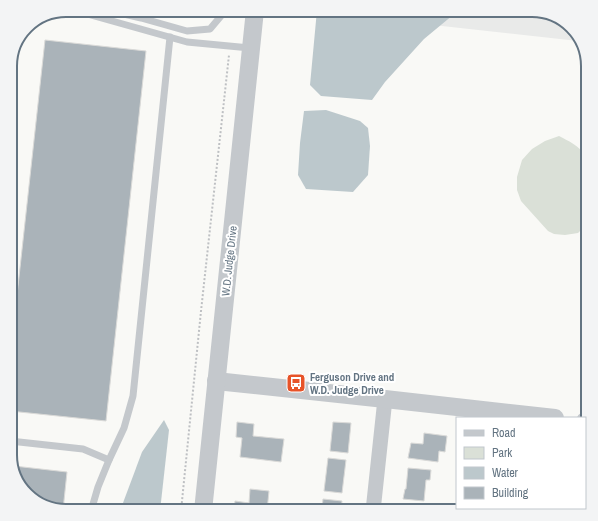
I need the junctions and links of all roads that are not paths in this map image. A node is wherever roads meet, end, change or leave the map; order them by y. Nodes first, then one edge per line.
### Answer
1 (98, 17) edge
2 (134, 17) edge
3 (220, 17) edge
4 (254, 17) edge
5 (170, 37) junction
6 (251, 48) junction
7 (216, 381) junction
8 (385, 399) junction
9 (541, 417) edge
10 (17, 442) edge
11 (109, 460) junction
12 (93, 504) edge
13 (204, 504) edge
14 (374, 504) edge

1 - 5 lane
2 - 3 lane
4 - 6 street, W.D. Judge Drive
5 - 6 lane
5 - 11 lane
6 - 7 street, W.D. Judge Drive
7 - 8 street
7 - 13 street, W.D. Judge Drive
8 - 9 street
8 - 14 street
10 - 11 lane
11 - 12 lane

